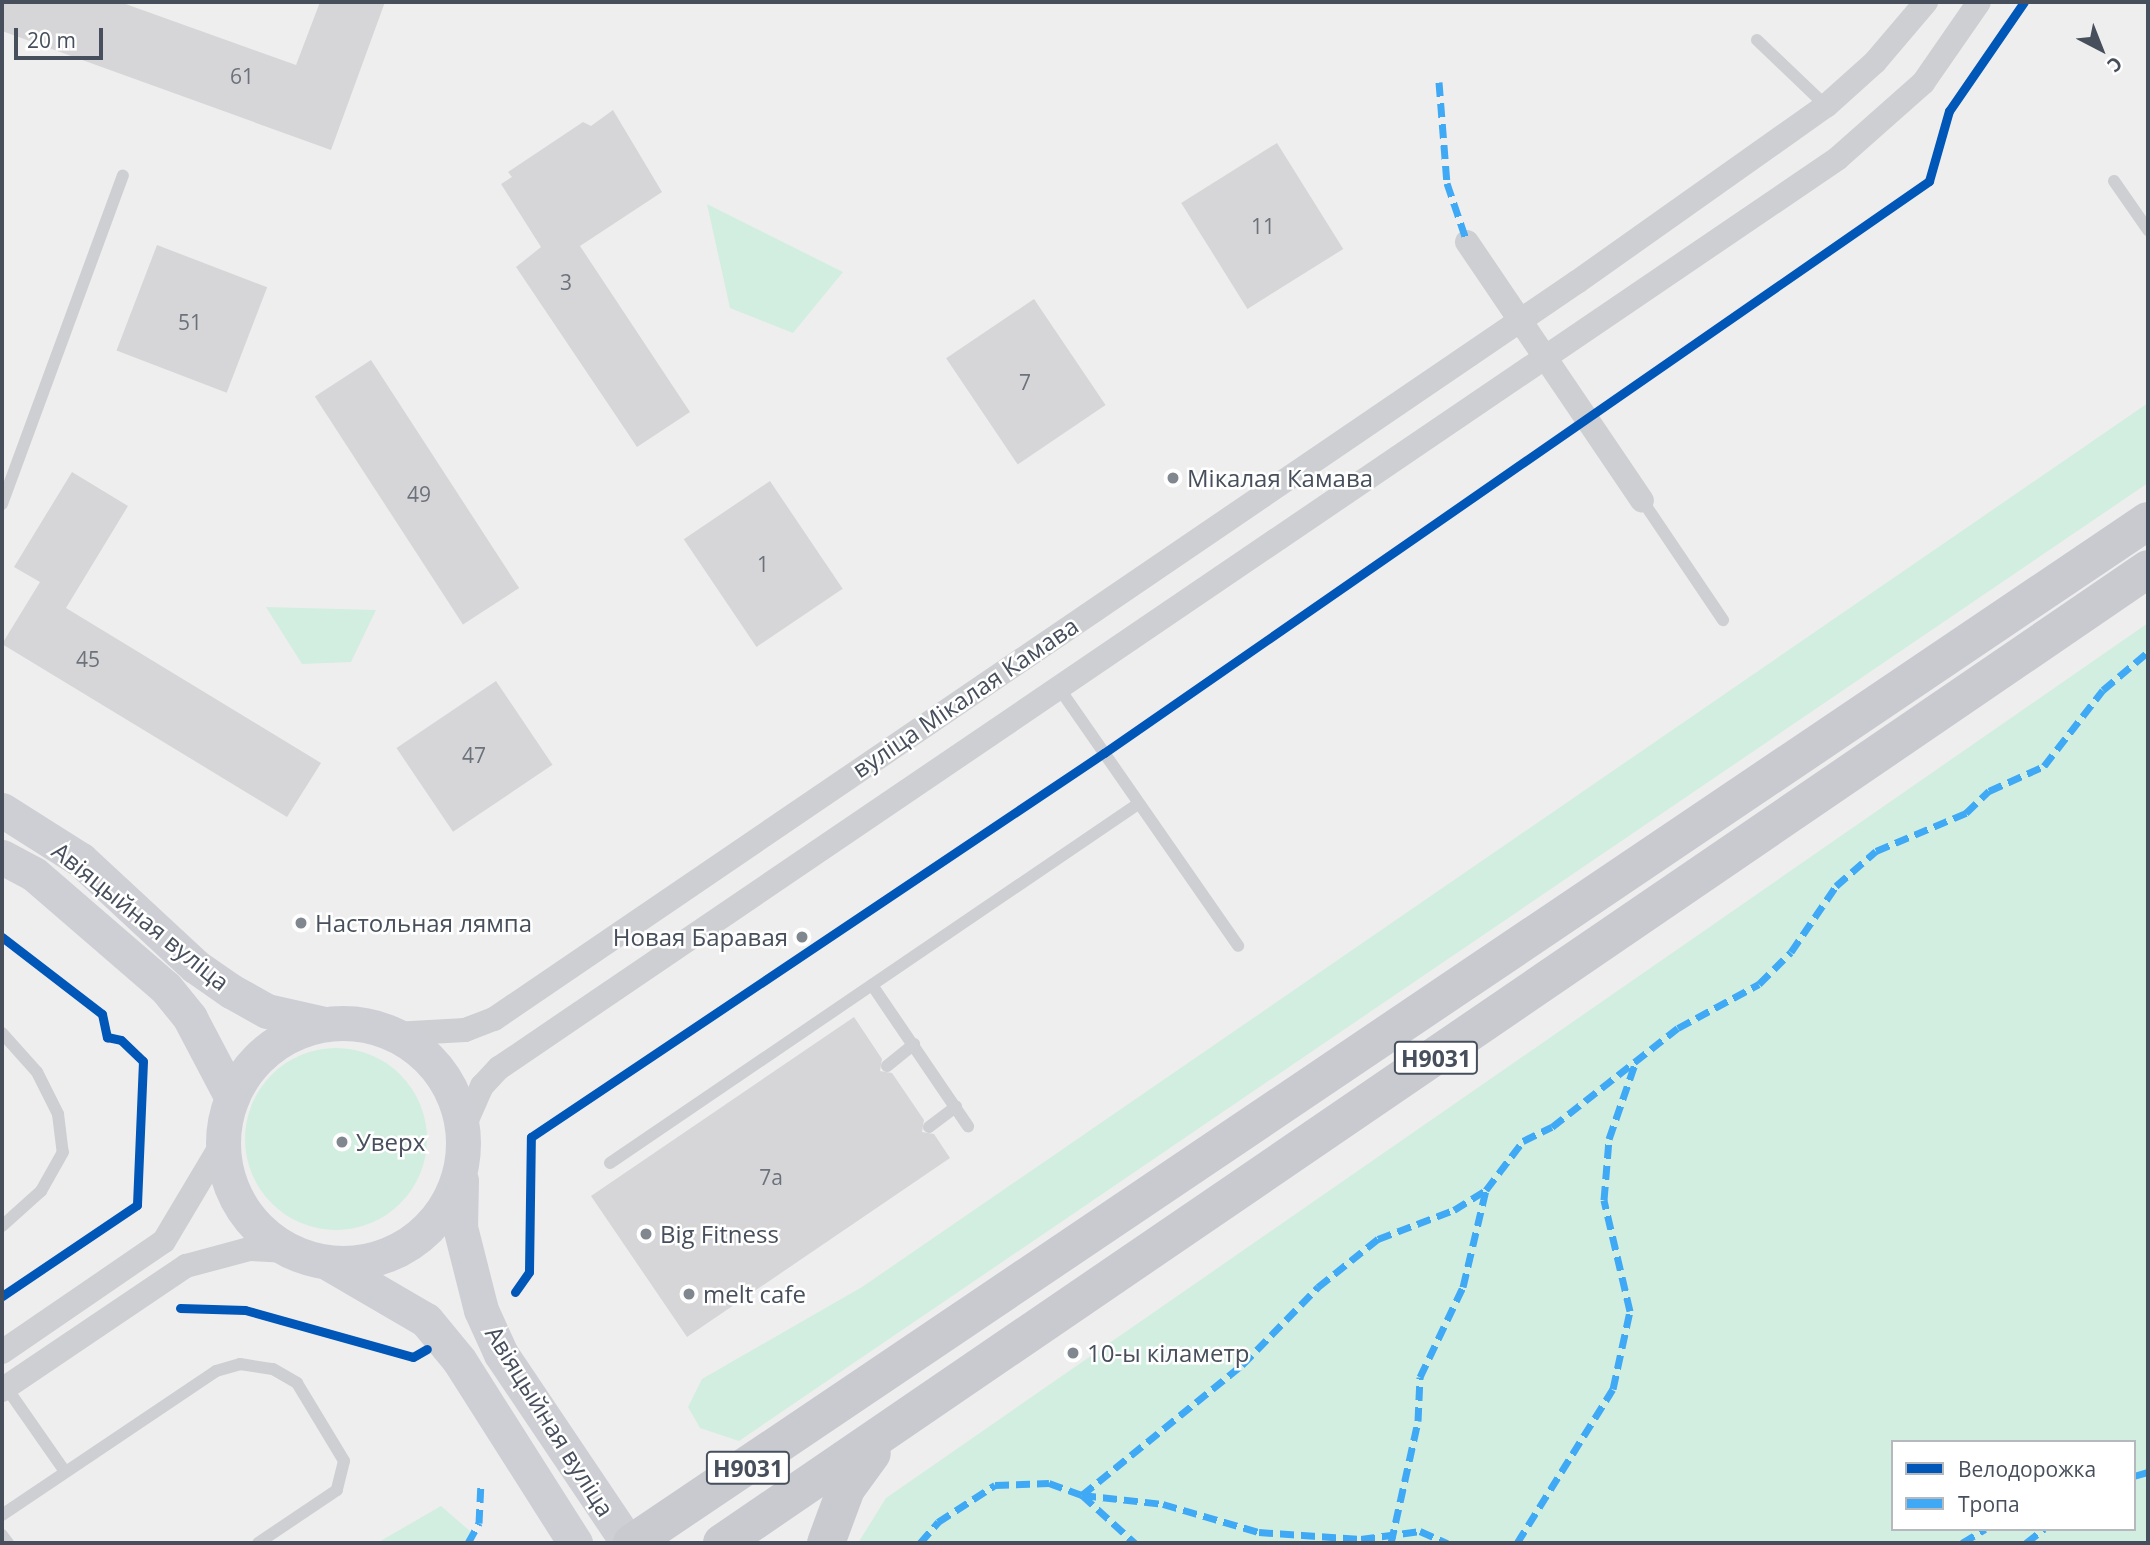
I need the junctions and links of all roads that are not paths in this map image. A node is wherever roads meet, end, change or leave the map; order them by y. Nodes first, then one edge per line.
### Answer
1 (1927, 2) edge
2 (1979, 2) edge
3 (1757, 40) dead end
4 (1826, 106) junction
5 (123, 176) dead end
6 (2114, 181) dead end
7 (2148, 230) edge
8 (1467, 242) dead end
9 (1521, 319) junction
10 (1545, 358) junction
11 (1642, 500) joint
12 (2, 504) edge
13 (2148, 521) edge
14 (2148, 569) edge
15 (1723, 620) dead end
16 (1059, 688) junction
17 (1138, 804) junction
18 (2, 810) edge
19 (2, 857) edge
20 (1238, 946) dead end
21 (872, 985) junction
22 (324, 1024) junction
23 (2, 1033) edge
24 (394, 1034) junction
25 (914, 1044) junction
26 (887, 1066) dead end
27 (232, 1098) junction
28 (956, 1107) junction
29 (968, 1126) dead end
30 (929, 1127) dead end
31 (463, 1129) junction
32 (223, 1142) junction
33 (610, 1163) dead end
34 (461, 1173) junction
35 (2, 1226) edge
36 (289, 1251) junction
37 (325, 1261) junction
38 (2, 1352) edge
39 (4, 1388) edge
40 (889, 1433) junction
41 (64, 1471) junction
42 (2, 1515) edge
43 (2, 1535) edge
44 (8, 1543) edge
45 (258, 1543) edge
46 (575, 1543) edge
47 (630, 1543) edge
48 (722, 1543) edge
49 (826, 1543) edge

1 - 4 street, вуліца Мікалая Камава
2 - 10 street, вуліца Мікалая Камава
3 - 4 lane
4 - 9 street, вуліца Мікалая Камава
5 - 12 lane
6 - 7 lane
8 - 9 street
9 - 10 street
9 - 24 street, вуліца Мікалая Камава
10 - 11 street
10 - 16 street, вуліца Мікалая Камава
11 - 15 lane
13 - 47 main road, Н9031
14 - 40 main road, Н9031
16 - 17 lane
16 - 31 street, вуліца Мікалая Камава
17 - 20 lane
17 - 21 lane
18 - 22 main road, Авіяцыйная вуліца
19 - 27 main road, Авіяцыйная вуліца
21 - 25 lane
21 - 33 lane
22 - 24 main road
22 - 27 main road
23 - 35 lane
24 - 31 main road
25 - 26 lane
25 - 28 lane
27 - 32 main road
28 - 29 lane
28 - 30 lane
31 - 34 main road
32 - 36 main road
32 - 38 street
34 - 37 main road
34 - 47 main road, Авіяцыйная вуліца
36 - 37 main road
36 - 39 street
37 - 46 main road, Авіяцыйная вуліца
39 - 41 lane
40 - 48 main road, Н9031
40 - 49 main road
41 - 42 lane
41 - 45 lane
43 - 44 lane

